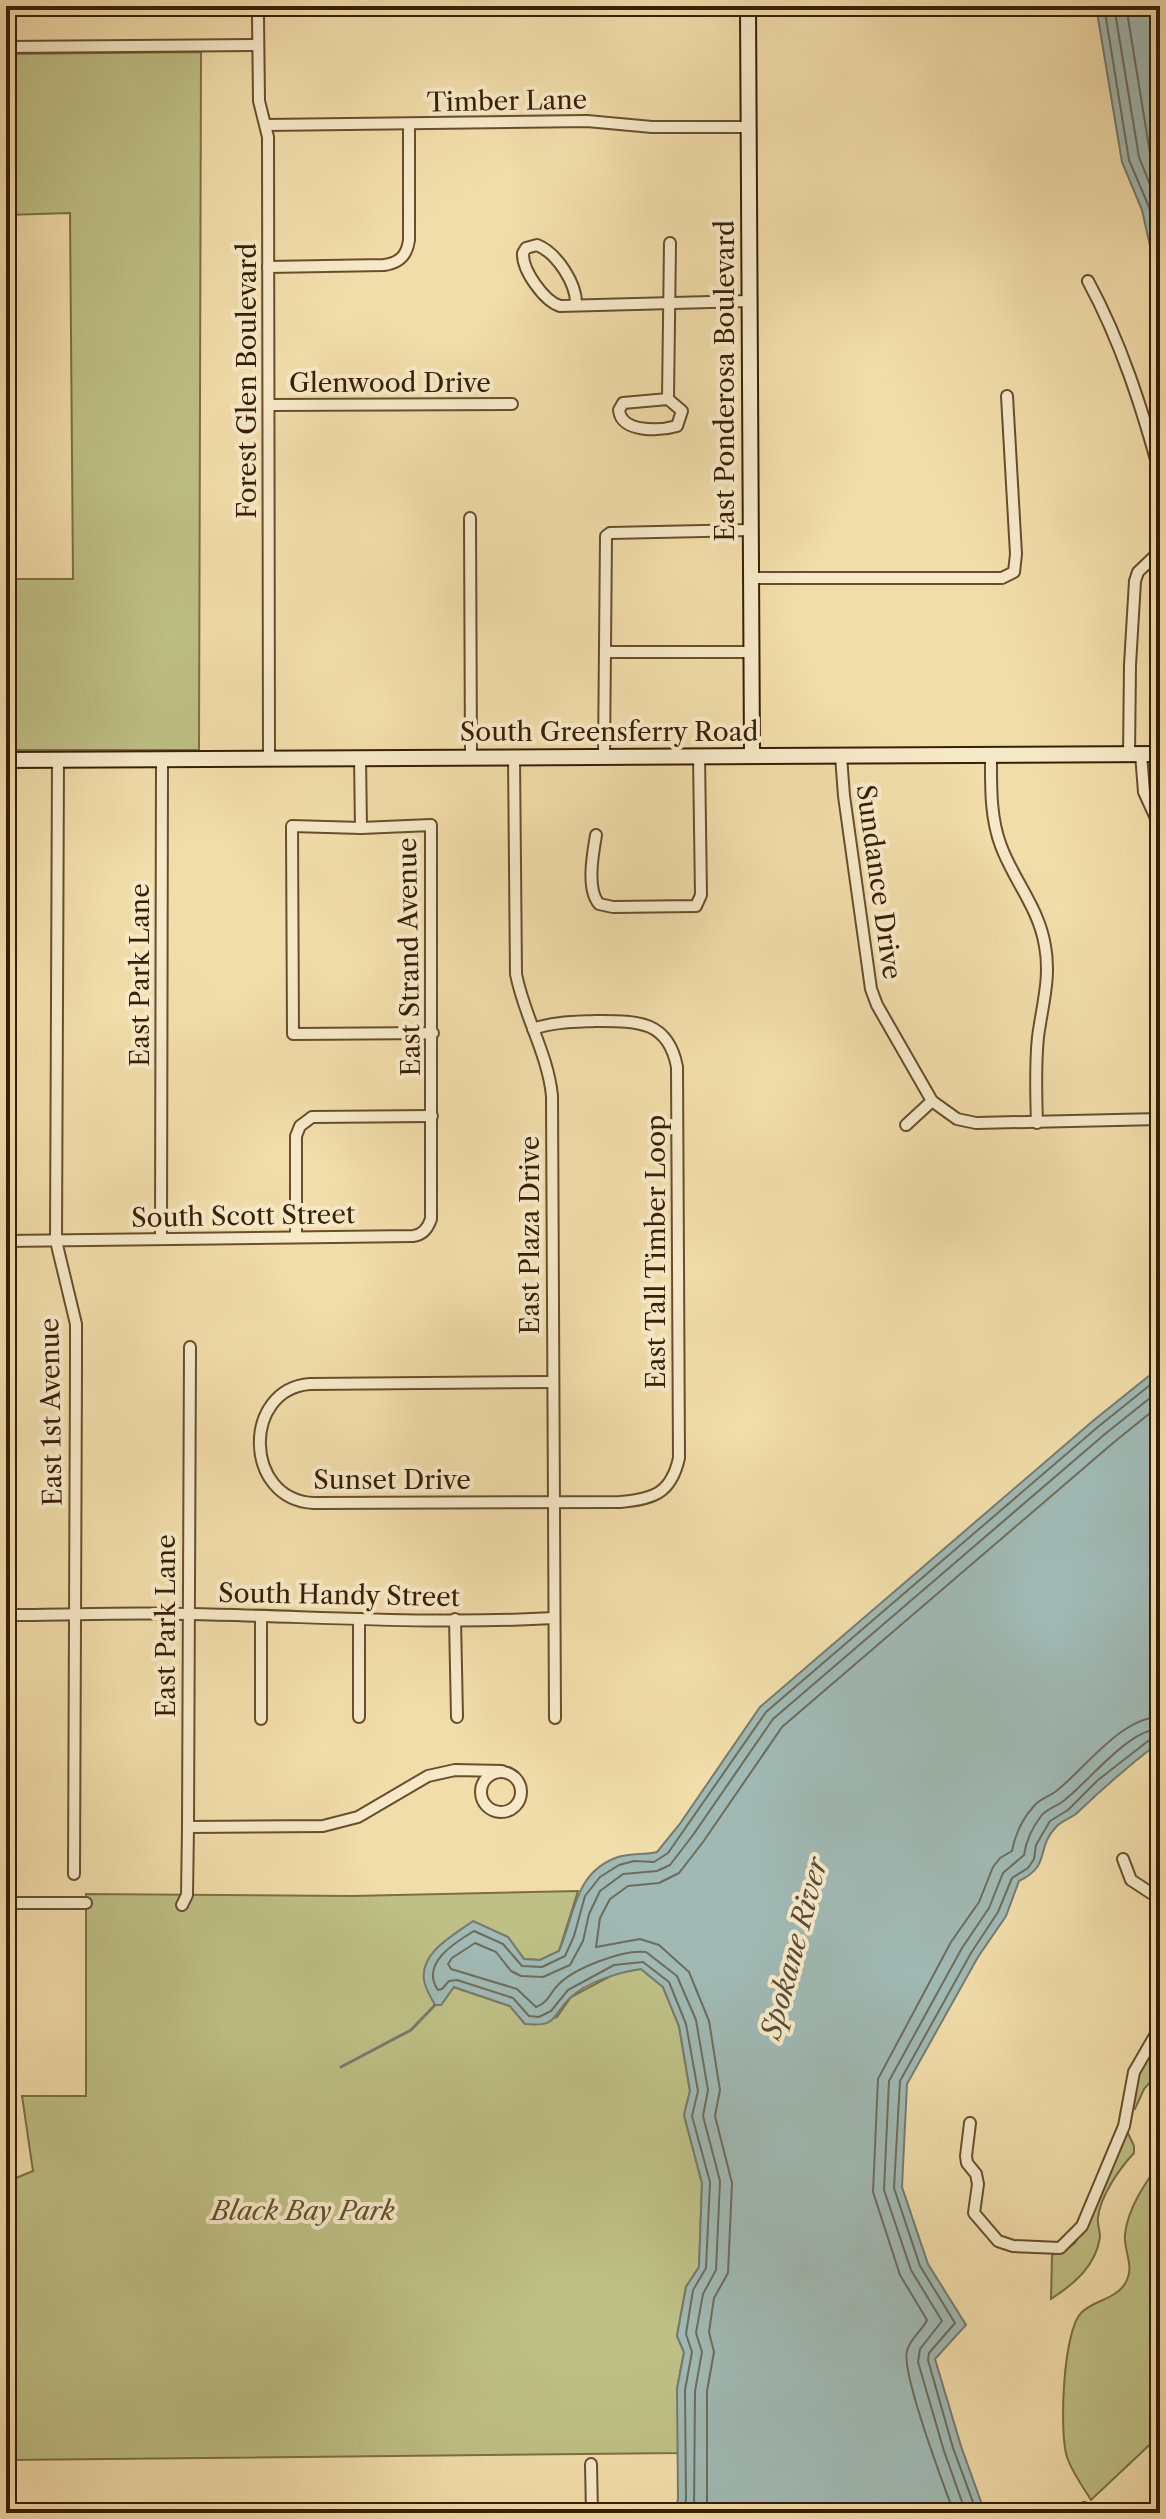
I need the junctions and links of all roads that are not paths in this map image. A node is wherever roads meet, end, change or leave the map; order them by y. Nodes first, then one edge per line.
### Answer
1 (261, 6) edge
2 (748, 6) edge
3 (258, 45) junction
4 (6, 47) edge
5 (409, 124) junction
6 (266, 125) junction
7 (748, 127) junction
8 (670, 243) dead end
9 (268, 267) junction
10 (1088, 281) dead end
11 (748, 301) junction
12 (669, 304) junction
13 (576, 305) junction
14 (1007, 396) dead end
15 (668, 399) junction
16 (512, 404) dead end
17 (269, 405) junction
18 (1160, 474) edge
19 (470, 518) dead end
20 (750, 530) junction
21 (1160, 551) edge
22 (751, 578) junction
23 (605, 652) junction
24 (751, 652) junction
25 (1135, 754) junction
26 (1160, 754) edge
27 (752, 755) junction
28 (991, 755) junction
29 (604, 756) junction
30 (699, 756) junction
31 (841, 756) junction
32 (269, 757) junction
33 (360, 757) junction
34 (471, 757) junction
35 (514, 757) junction
36 (58, 759) junction
37 (162, 759) junction
38 (6, 760) edge
39 (1160, 827) edge
40 (361, 828) junction
41 (596, 835) dead end
42 (533, 1029) junction
43 (433, 1033) junction
44 (932, 1101) junction
45 (432, 1116) junction
46 (1160, 1119) edge
47 (1037, 1123) junction
48 (906, 1125) dead end
49 (427, 1228) joint
50 (296, 1237) junction
51 (161, 1238) junction
52 (6, 1241) edge
53 (56, 1241) junction
54 (190, 1347) dead end
55 (552, 1382) junction
56 (553, 1501) junction
57 (188, 1614) junction
58 (6, 1615) edge
59 (75, 1615) junction
60 (261, 1617) junction
61 (554, 1618) junction
62 (359, 1619) junction
63 (455, 1619) junction
64 (359, 1717) dead end
65 (457, 1717) dead end
66 (555, 1718) dead end
67 (261, 1719) dead end
68 (455, 1770) junction
69 (502, 1771) junction
70 (481, 1793) junction
71 (188, 1827) junction
72 (1123, 1859) dead end
73 (74, 1874) dead end
74 (1160, 1899) edge
75 (6, 1903) edge
76 (86, 1903) dead end
77 (182, 1905) dead end
78 (1160, 2027) edge
79 (970, 2123) dead end
80 (591, 2464) dead end
81 (592, 2513) edge

1 - 3 street, Forest Glen Boulevard
2 - 7 street, East Ponderosa Boulevard
3 - 4 street
3 - 6 street, Forest Glen Boulevard
5 - 6 street, Timber Lane
5 - 7 street, Timber Lane
5 - 9 street
6 - 9 street, Forest Glen Boulevard
7 - 11 street, East Ponderosa Boulevard
8 - 12 street
9 - 17 street, Forest Glen Boulevard
10 - 18 street
11 - 12 street
11 - 20 street, East Ponderosa Boulevard
12 - 13 street
12 - 15 street
13 - 13 street
14 - 22 street
15 - 15 street
16 - 17 street, Glenwood Drive
17 - 32 street, Forest Glen Boulevard
19 - 34 street
20 - 22 street, East Ponderosa Boulevard
20 - 23 street
21 - 25 street
22 - 24 street, East Ponderosa Boulevard
23 - 24 street
23 - 29 street
24 - 27 street, East Ponderosa Boulevard
25 - 26 street, South Greensferry Road
25 - 28 street, South Greensferry Road
25 - 39 street
27 - 30 street, South Greensferry Road
27 - 31 street, South Greensferry Road
28 - 31 street, South Greensferry Road
28 - 47 street
29 - 30 street, South Greensferry Road
29 - 35 street, South Greensferry Road
30 - 41 street
31 - 44 street, Sundance Drive
32 - 33 street, South Greensferry Road
32 - 37 street, South Greensferry Road
33 - 34 street, South Greensferry Road
33 - 40 street, East Strand Avenue
34 - 35 street, South Greensferry Road
35 - 42 street, East Plaza Drive
36 - 37 street, South Greensferry Road
36 - 38 street, South Greensferry Road
36 - 53 street, East 1st Avenue
37 - 51 street, East Park Lane
40 - 43 street, East Strand Avenue
40 - 43 street
42 - 55 street, East Plaza Drive
42 - 56 street, East Tall Timber Loop
43 - 45 street, East Strand Avenue
44 - 47 street, Sundance Drive
44 - 48 street
45 - 49 street, East Strand Avenue
45 - 50 street
46 - 47 street, Sundance Drive
49 - 50 street, South Scott Street
50 - 51 street, South Scott Street
51 - 53 street, South Scott Street
52 - 53 street, South Scott Street
53 - 59 street, East 1st Avenue
54 - 57 street, East Park Lane
55 - 56 street, East Plaza Drive
55 - 56 street, Sunset Drive
56 - 61 street, East Plaza Drive
57 - 59 street, South Handy Street
57 - 60 street, South Handy Street
57 - 71 street, East Park Lane
58 - 59 street, South Handy Street
59 - 73 street, East 1st Avenue
60 - 62 street, South Handy Street
60 - 67 street
61 - 63 street, South Handy Street
61 - 66 street, East Plaza Drive
62 - 63 street, South Handy Street
62 - 64 street
63 - 65 street
68 - 69 street
68 - 70 street
68 - 71 street
69 - 70 street
69 - 70 street
71 - 77 street, East Park Lane
72 - 74 street
75 - 76 street
78 - 79 street
80 - 81 street

